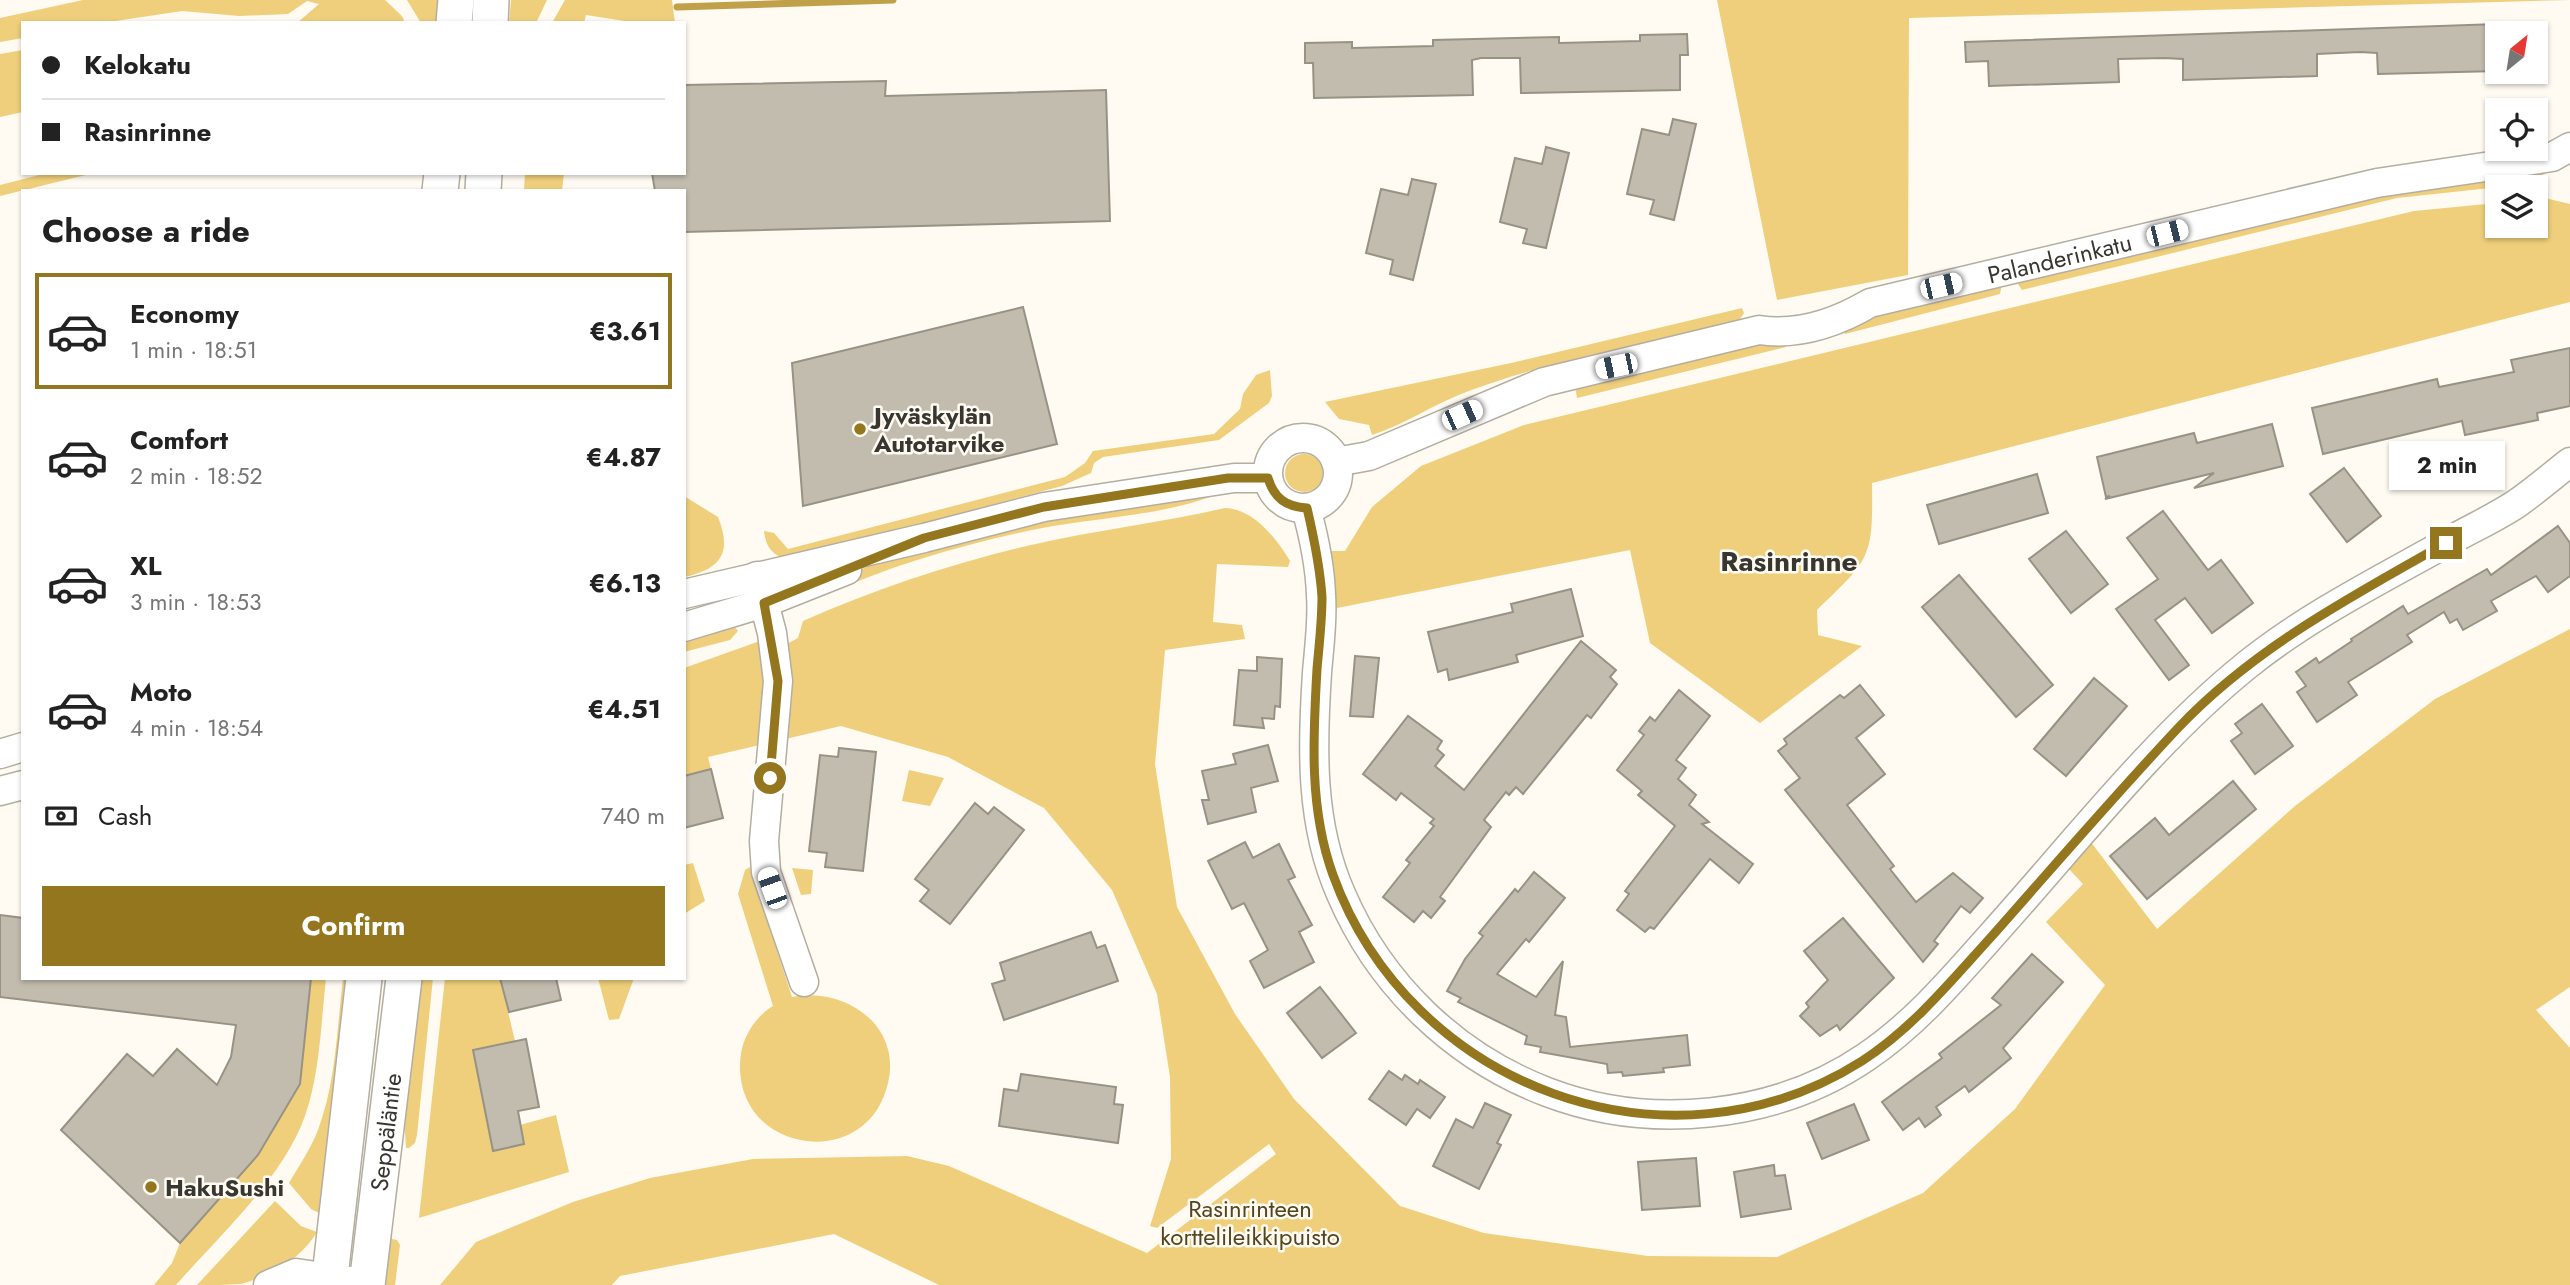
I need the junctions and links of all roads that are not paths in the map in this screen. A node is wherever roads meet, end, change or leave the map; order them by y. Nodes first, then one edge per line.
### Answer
1 (456, 0) edge
2 (491, 0) edge
3 (454, 21) edge
4 (490, 21) edge
5 (2564, 156) edge
6 (1336, 461) junction
7 (2570, 462) edge
8 (1268, 478) junction
9 (1307, 508) junction
10 (760, 589) junction
11 (686, 594) edge
12 (686, 627) edge
13 (21, 748) edge
14 (0, 754) edge
15 (21, 786) edge
16 (0, 791) edge
17 (363, 980) edge
18 (404, 980) edge
19 (804, 982) dead end
20 (329, 1280) edge
21 (268, 1285) edge
22 (367, 1285) edge

1 - 3 main road
2 - 4 main road
5 - 6 street, Palanderinkatu
6 - 8 street
6 - 9 street
7 - 9 street
8 - 9 street
8 - 10 street
10 - 11 street
10 - 12 street
10 - 19 street
13 - 14 street
15 - 16 street
17 - 20 main road, Seppäläntie
18 - 22 main road, Seppäläntie
20 - 21 street
20 - 22 street

